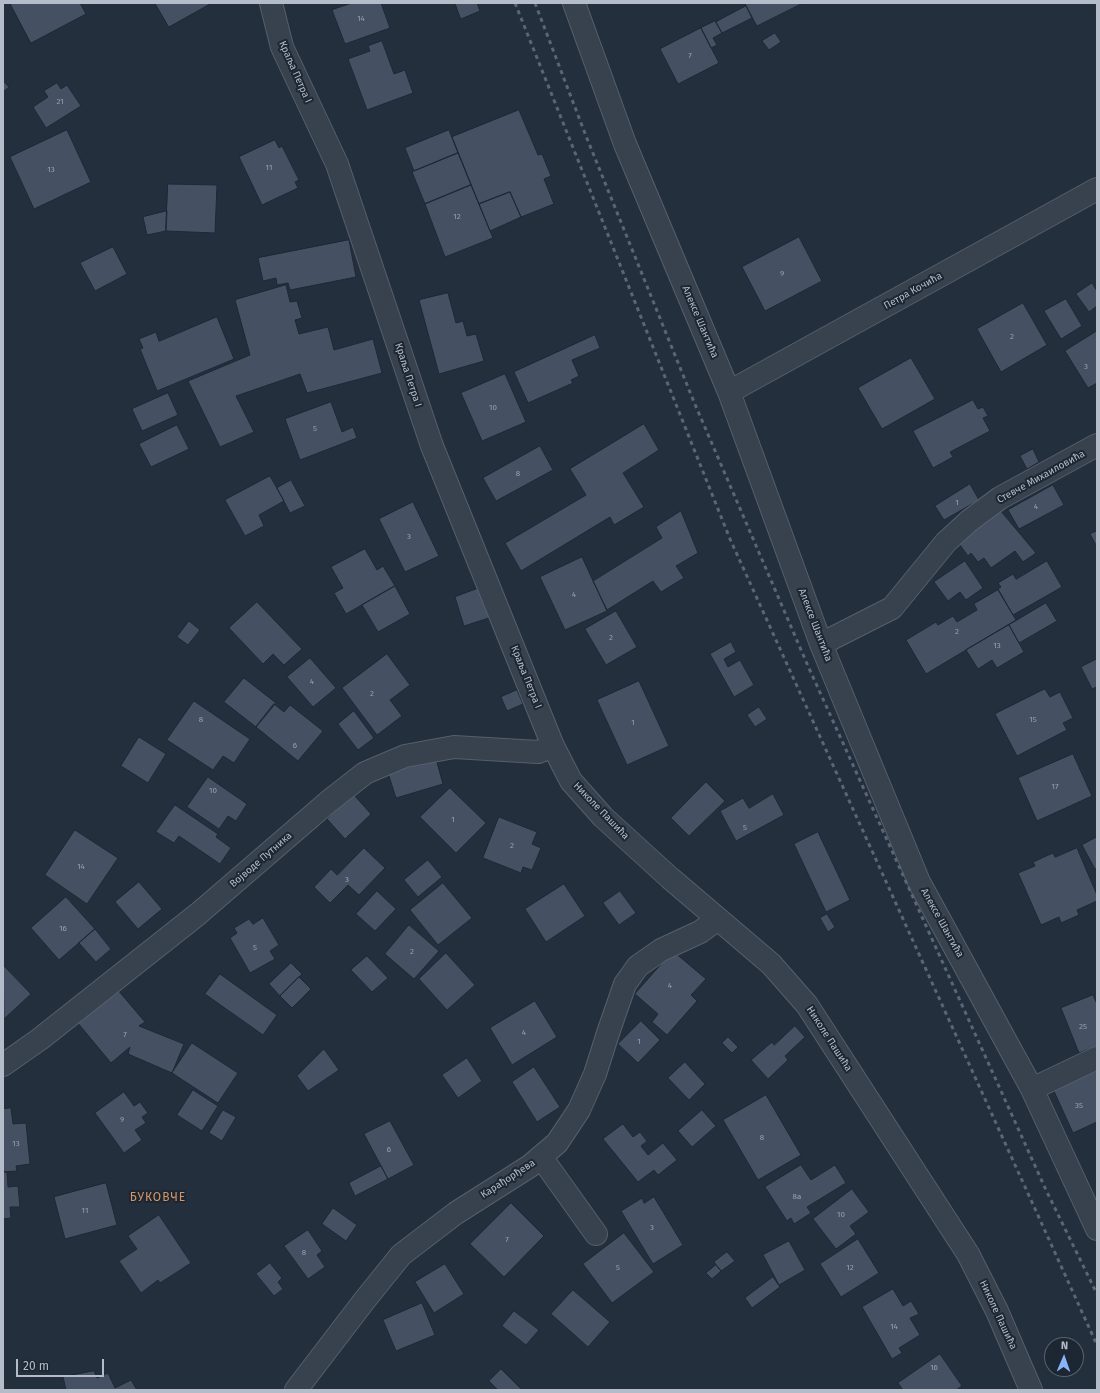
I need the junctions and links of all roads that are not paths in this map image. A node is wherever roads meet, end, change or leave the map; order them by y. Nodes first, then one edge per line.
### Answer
1 (271, 3) edge
2 (574, 3) edge
3 (1097, 189) edge
4 (729, 392) junction
5 (1097, 446) edge
6 (821, 644) junction
7 (553, 746) junction
8 (718, 919) junction
9 (1097, 1058) edge
10 (3, 1065) edge
11 (1032, 1089) junction
12 (541, 1157) junction
13 (1096, 1226) edge
14 (596, 1234) dead end
15 (296, 1390) edge
16 (1031, 1390) edge

1 - 7 street, Краља Петра I
2 - 4 street, Алексе Шантића
3 - 4 street, Петра Кочића
4 - 6 street, Алексе Шантића
5 - 6 street, Стевче Михаиловића
6 - 11 street, Алексе Шантића
7 - 8 street, Николе Пашића
7 - 10 street, Војводе Путника
8 - 12 street, Карађорђева
8 - 16 street, Николе Пашића
9 - 11 street
11 - 13 street, Алексе Шантића
12 - 14 street
12 - 15 street, Карађорђева

